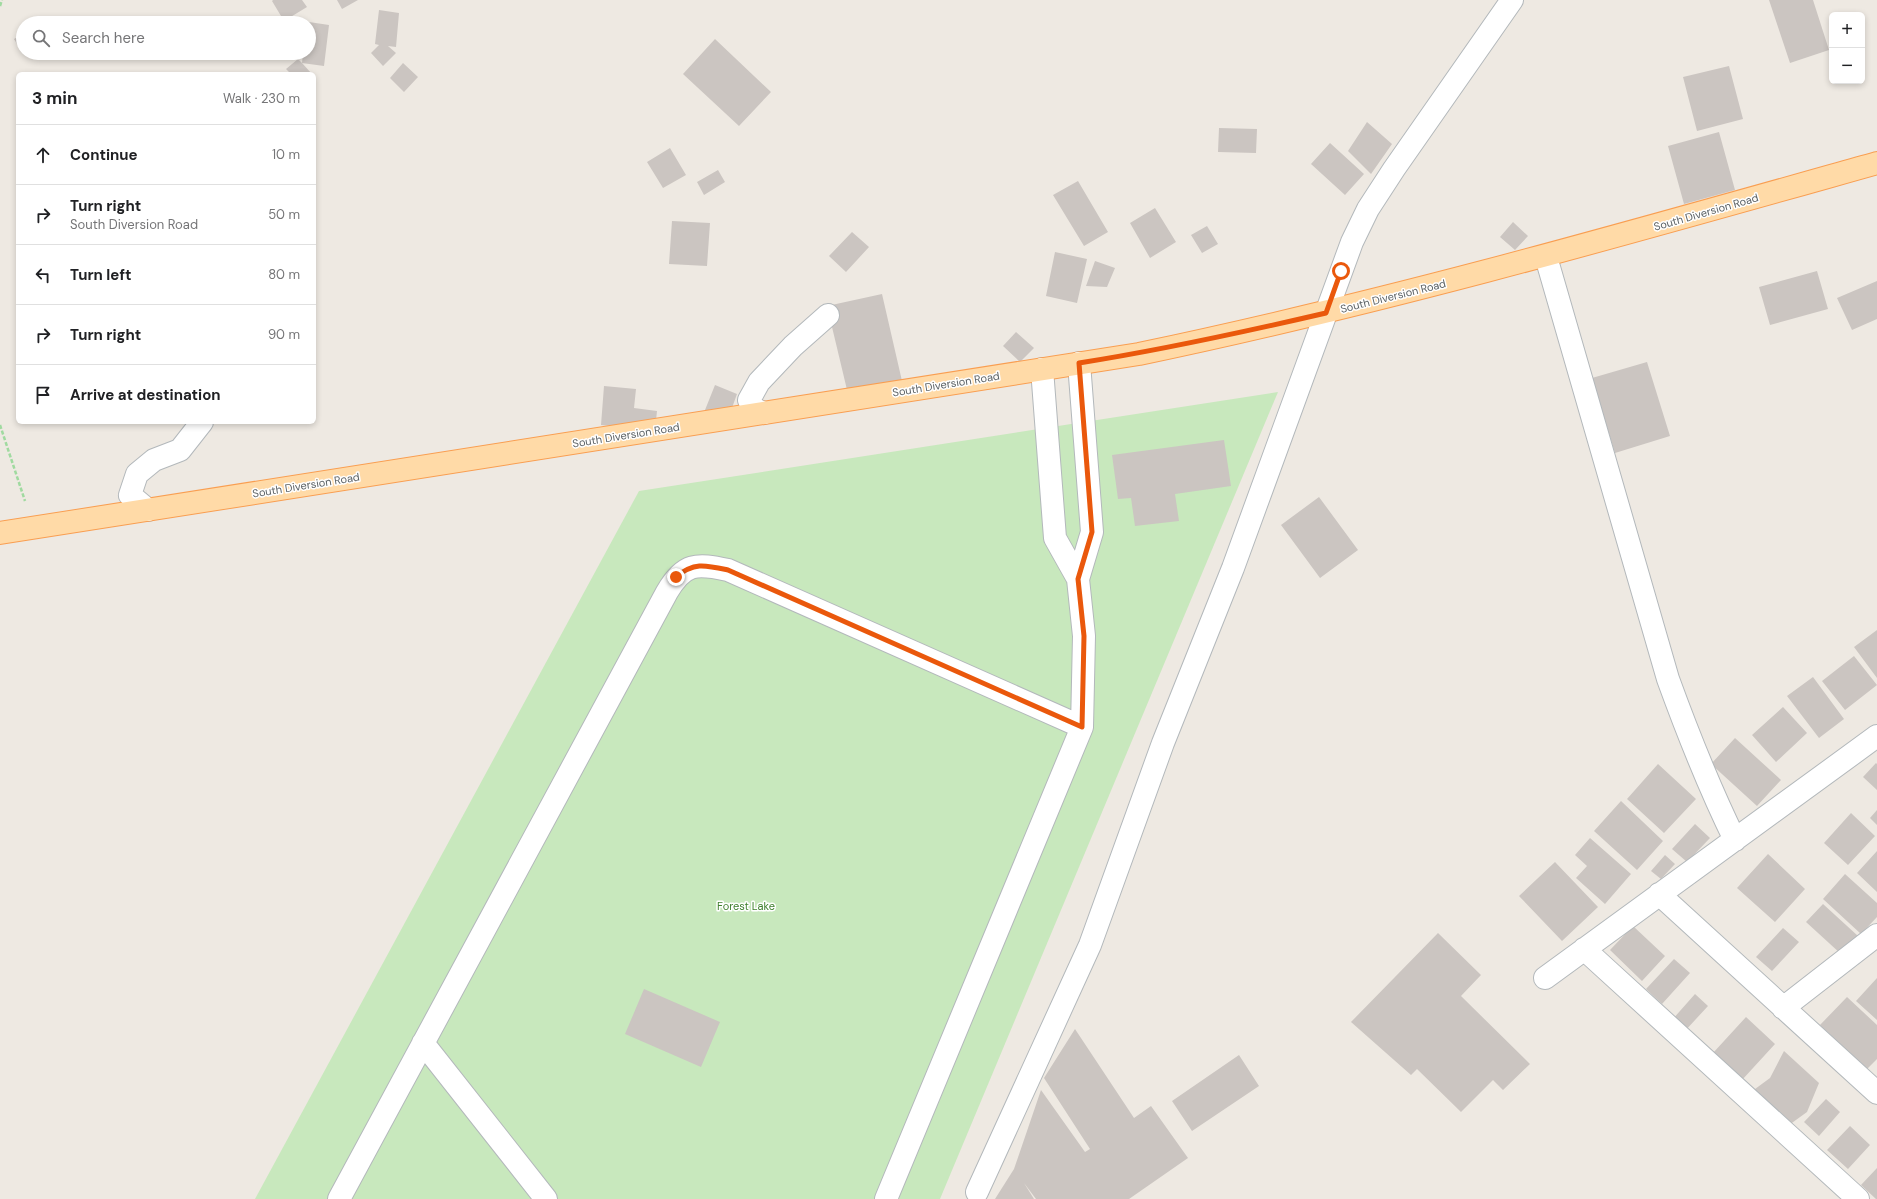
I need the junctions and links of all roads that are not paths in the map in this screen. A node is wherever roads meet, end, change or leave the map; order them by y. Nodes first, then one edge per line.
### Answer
1 (1512, 0) edge
2 (1877, 163) edge
3 (1546, 257) junction
4 (1326, 313) junction
5 (828, 315) dead end
6 (1079, 363) junction
7 (1042, 369) junction
8 (764, 413) junction
9 (200, 424) edge
10 (148, 510) junction
11 (0, 533) edge
12 (1078, 579) junction
13 (1082, 727) junction
14 (1877, 736) edge
15 (1735, 840) junction
16 (1659, 894) junction
17 (1877, 935) edge
18 (1584, 949) junction
19 (1545, 978) dead end
20 (1783, 1008) junction
21 (423, 1043) junction
22 (1877, 1093) edge
23 (978, 1192) dead end
24 (339, 1199) edge
25 (546, 1199) edge
26 (886, 1199) edge
27 (1858, 1199) edge

1 - 4 street
2 - 3 main road, South Diversion Road
3 - 4 main road, South Diversion Road
3 - 15 street
4 - 6 main road, South Diversion Road
4 - 23 street
5 - 8 street
6 - 7 main road, South Diversion Road
6 - 12 street
7 - 8 main road, South Diversion Road
7 - 12 street
8 - 10 main road, South Diversion Road
9 - 10 street
10 - 11 main road, South Diversion Road
12 - 13 street
13 - 21 street
13 - 26 street
14 - 15 street
15 - 16 street
16 - 18 street
16 - 20 street
17 - 20 street
18 - 19 street
18 - 27 street
20 - 22 street
21 - 24 street
21 - 25 street

